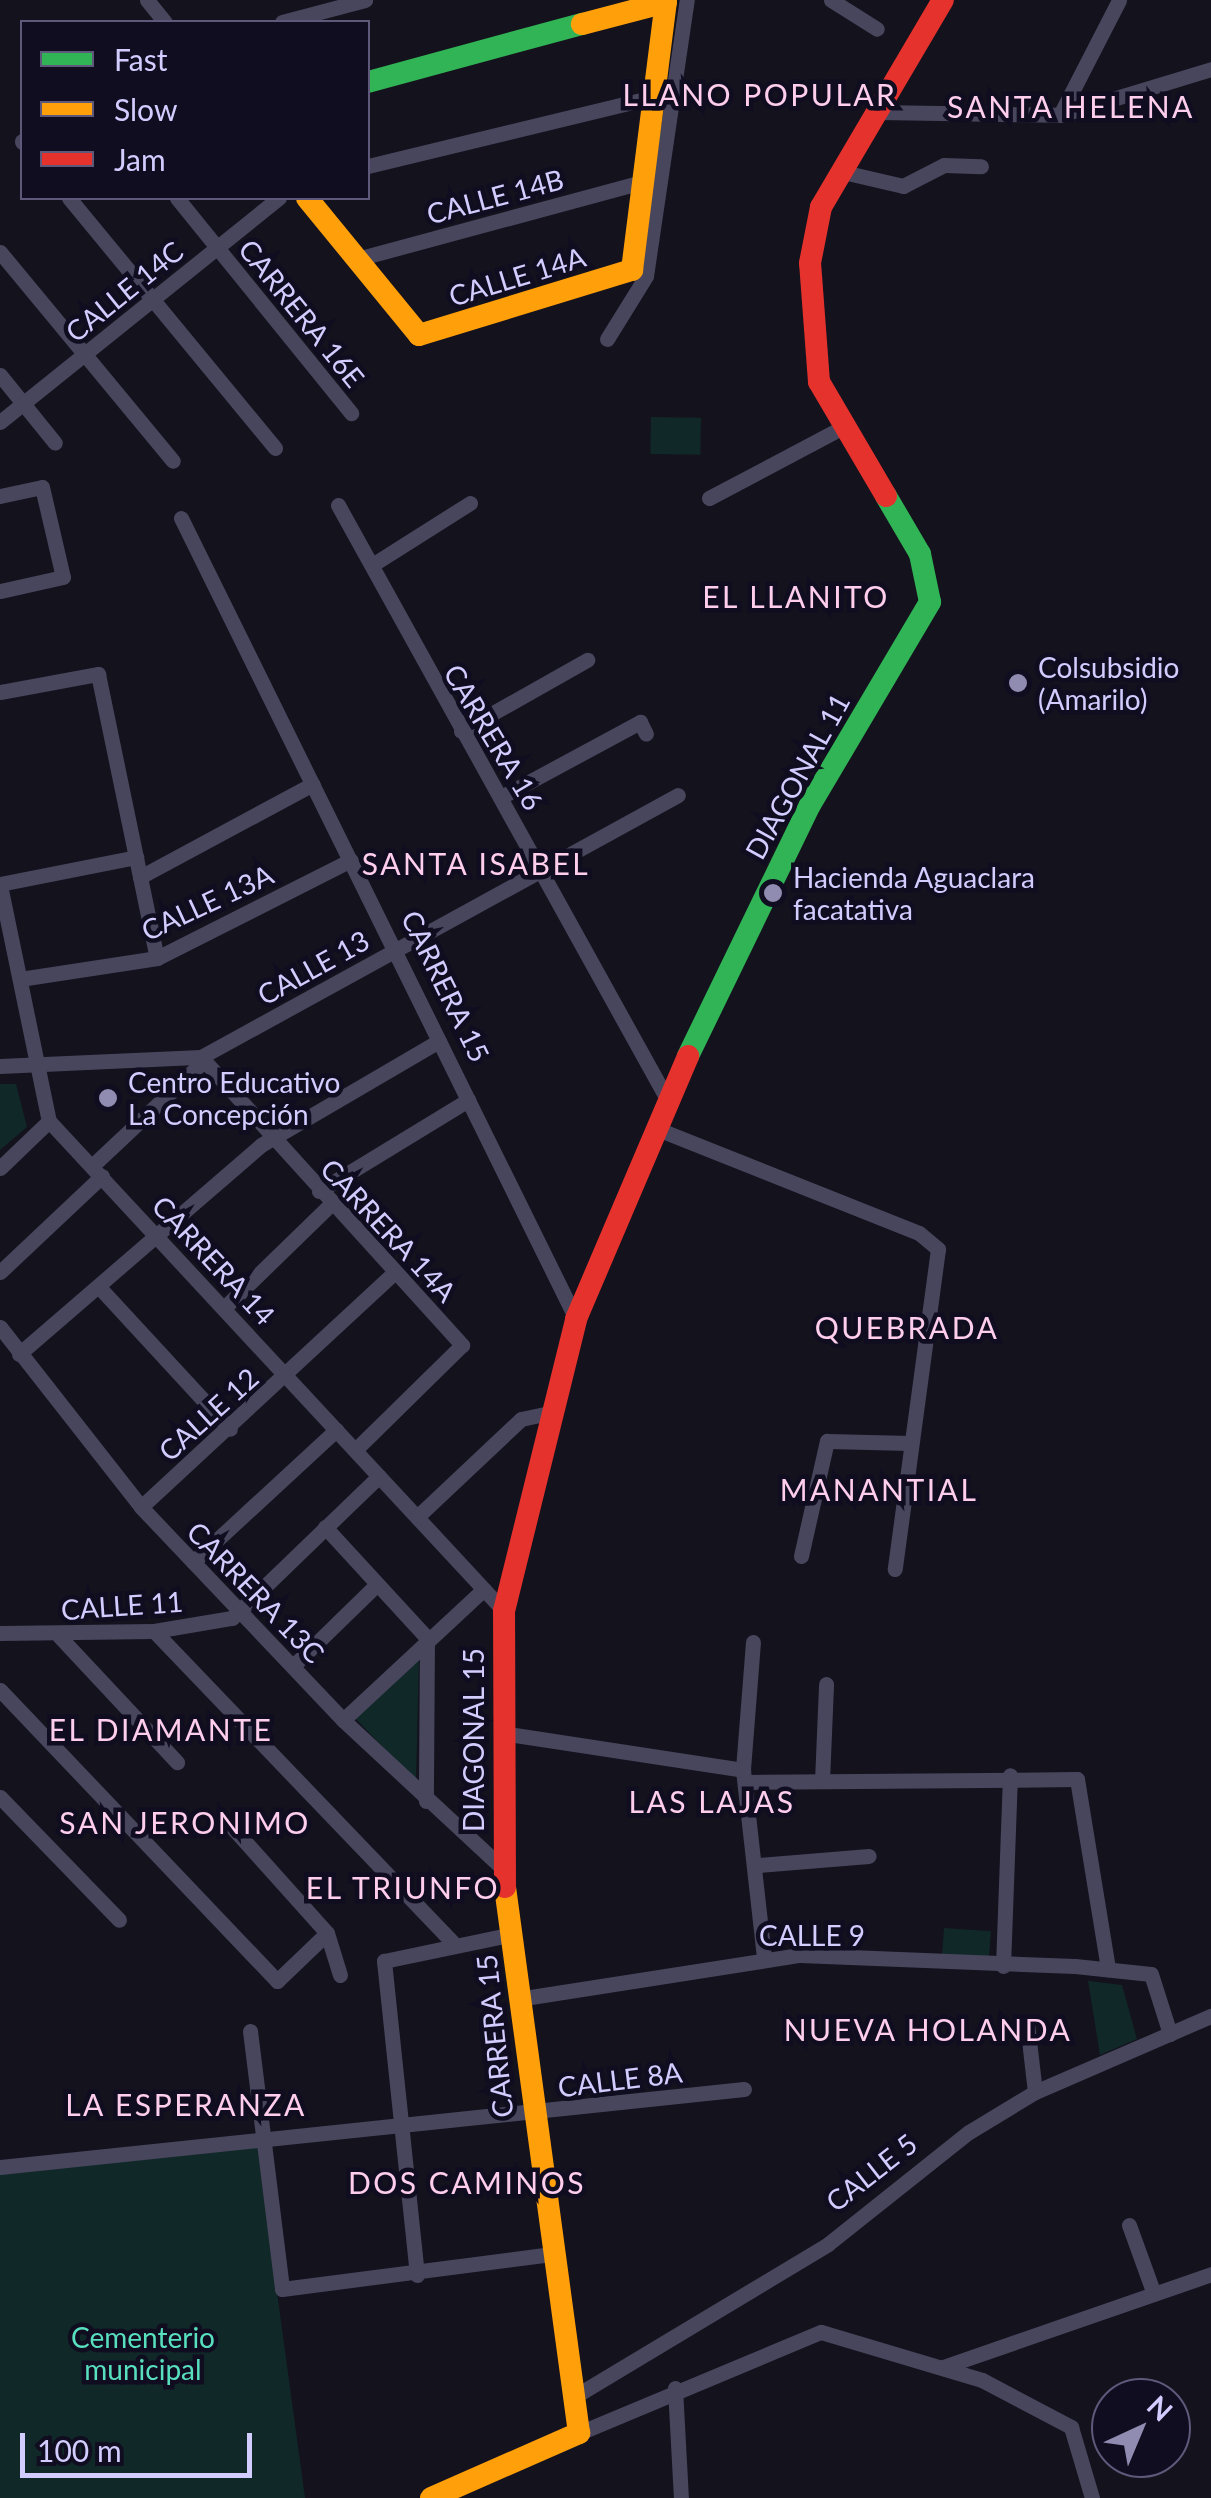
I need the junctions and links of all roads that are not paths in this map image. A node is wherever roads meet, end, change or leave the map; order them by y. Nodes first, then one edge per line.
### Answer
1 (147, 0) edge
2 (365, 0) edge
3 (831, 0) edge
4 (943, 0) edge
5 (1119, 0) edge
6 (677, 1) edge
7 (163, 20) edge
8 (290, 20) edge
9 (877, 29) dead end
10 (1211, 69) edge
11 (370, 81) edge
12 (661, 95) junction
13 (878, 112) junction
14 (1060, 115) junction
15 (370, 166) edge
16 (981, 166) dead end
17 (844, 172) junction
18 (647, 182) junction
19 (70, 200) edge
20 (179, 200) edge
21 (277, 200) edge
22 (309, 200) edge
23 (218, 248) junction
24 (0, 252) edge
25 (357, 258) junction
26 (153, 300) junction
27 (607, 339) dead end
28 (85, 356) junction
29 (0, 375) edge
30 (23, 404) junction
31 (351, 413) dead end
32 (0, 422) edge
33 (843, 428) junction
34 (55, 443) dead end
35 (275, 448) dead end
36 (173, 461) dead end
37 (0, 496) edge
38 (709, 498) dead end
39 (470, 503) dead end
40 (338, 505) dead end
41 (180, 518) dead end
42 (372, 564) junction
43 (0, 591) edge
44 (587, 660) dead end
45 (0, 692) edge
46 (461, 731) junction
47 (646, 734) dead end
48 (313, 784) junction
49 (678, 795) dead end
50 (503, 796) junction
51 (136, 857) junction
52 (351, 860) junction
53 (540, 869) junction
54 (140, 877) junction
55 (0, 884) edge
56 (396, 950) junction
57 (156, 958) junction
58 (20, 980) junction
59 (439, 1041) junction
60 (202, 1059) junction
61 (0, 1066) edge
62 (38, 1066) junction
63 (667, 1098) junction
64 (468, 1100) junction
65 (49, 1121) junction
66 (655, 1128) junction
67 (273, 1140) junction
68 (0, 1168) edge
69 (97, 1171) junction
70 (319, 1190) junction
71 (332, 1204) junction
72 (156, 1235) junction
73 (0, 1272) edge
74 (393, 1274) junction
75 (99, 1286) junction
76 (224, 1308) junction
77 (576, 1319) junction
78 (0, 1327) edge
79 (18, 1354) junction
80 (287, 1376) junction
81 (550, 1413) junction
82 (230, 1429) junction
83 (336, 1430) junction
84 (910, 1443) junction
85 (355, 1450) junction
86 (380, 1476) junction
87 (141, 1508) junction
88 (418, 1517) junction
89 (325, 1527) junction
90 (801, 1556) dead end
91 (193, 1562) junction
92 (896, 1569) dead end
93 (377, 1584) junction
94 (484, 1590) junction
95 (243, 1609) junction
96 (504, 1611) junction
97 (154, 1631) junction
98 (0, 1633) edge
99 (59, 1636) junction
100 (427, 1638) junction
101 (753, 1642) dead end
102 (293, 1666) junction
103 (826, 1684) dead end
104 (0, 1690) edge
105 (343, 1720) junction
106 (502, 1733) junction
107 (177, 1762) dead end
108 (1010, 1775) junction
109 (745, 1776) junction
110 (822, 1780) junction
111 (0, 1798) edge
112 (426, 1801) junction
113 (230, 1825) dead end
114 (869, 1856) dead end
115 (759, 1865) junction
116 (502, 1868) junction
117 (119, 1920) dead end
118 (327, 1933) junction
119 (512, 1934) junction
120 (453, 1944) junction
121 (764, 1958) junction
122 (1003, 1966) junction
123 (1108, 1969) junction
124 (340, 1975) dead end
125 (518, 1999) junction
126 (1211, 2016) edge
127 (1028, 2023) dead end
128 (250, 2031) dead end
129 (1170, 2034) junction
130 (744, 2089) dead end
131 (1035, 2092) junction
132 (533, 2115) junction
133 (397, 2132) junction
134 (262, 2139) junction
135 (0, 2167) edge
136 (1129, 2225) dead end
137 (552, 2254) junction
138 (1211, 2274) edge
139 (417, 2275) junction
140 (1154, 2294) junction
141 (943, 2368) junction
142 (674, 2388) junction
143 (577, 2395) junction
144 (580, 2433) junction
145 (446, 2495) edge
146 (682, 2498) edge
147 (1092, 2498) edge

1 - 7 street
2 - 8 street
3 - 9 street
4 - 13 street, DIAGONAL 11
5 - 14 street
6 - 11 street
6 - 12 street
6 - 27 street
10 - 14 street
12 - 15 street
12 - 18 street
13 - 14 street
13 - 17 street, DIAGONAL 11
16 - 17 street
17 - 33 street, DIAGONAL 11
18 - 25 street, CALLE 14B
18 - 25 street, CALLE 14A
19 - 26 street
20 - 23 street, CARRERA 16E
21 - 23 street, CALLE 14C
22 - 25 street
23 - 26 street, CALLE 14C
23 - 31 street, CARRERA 16E
24 - 28 street
26 - 28 street, CALLE 14C
26 - 35 street
28 - 30 street, CALLE 14C
28 - 36 street
29 - 30 street
30 - 32 street, CALLE 14C
30 - 34 street
33 - 38 street
33 - 63 street, DIAGONAL 11
37 - 43 street
39 - 42 street
40 - 42 street, CARRERA 16
41 - 48 street, CARRERA 15
42 - 46 street, CARRERA 16
44 - 46 street
45 - 51 street
46 - 50 street, CARRERA 16
47 - 50 street
48 - 52 street, CARRERA 15
48 - 54 street
49 - 53 street, CALLE 13
50 - 53 street, CARRERA 16
51 - 54 street
51 - 55 street
52 - 56 street, CARRERA 15
52 - 57 street, CALLE 13A
53 - 56 street, CALLE 13
53 - 63 street, CARRERA 16
54 - 57 street
55 - 58 street
56 - 59 street, CARRERA 15
56 - 60 street, CALLE 13
57 - 58 street, CALLE 13A
58 - 62 street
59 - 64 street, CARRERA 15
59 - 67 street
60 - 62 street, CALLE 13
60 - 67 street, CARRERA 14A
60 - 69 street
61 - 62 street, CALLE 13
62 - 65 street
63 - 66 street, DIAGONAL 11
64 - 70 street
64 - 77 street, CARRERA 15
65 - 68 street
65 - 69 street, CARRERA 14
66 - 77 street, DIAGONAL 11
66 - 84 street
67 - 70 street, CARRERA 14A
67 - 72 street
69 - 72 street, CARRERA 14
69 - 73 street
70 - 71 street, CARRERA 14A
71 - 74 street, CARRERA 14A
71 - 76 street
72 - 75 street
72 - 76 street, CARRERA 14
74 - 80 street, CALLE 12
74 - 85 street, CARRERA 14A
75 - 79 street
75 - 82 street
76 - 80 street, CARRERA 14
77 - 81 street, DIAGONAL 11
78 - 79 street, CARRERA 13C
79 - 87 street, CARRERA 13C
80 - 82 street, CALLE 12
80 - 83 street, CARRERA 14
81 - 88 street
81 - 96 street, DIAGONAL 11
82 - 87 street, CALLE 12
83 - 85 street, CARRERA 14
83 - 91 street
84 - 90 street
84 - 92 street
85 - 86 street, CARRERA 14
86 - 88 street, CARRERA 14
86 - 89 street
87 - 91 street, CARRERA 13C
88 - 94 street, CARRERA 14
89 - 93 street
89 - 95 street
91 - 95 street, CARRERA 13C
93 - 100 street
93 - 102 street
94 - 96 street, CARRERA 14
94 - 100 street
95 - 97 street, CALLE 11
95 - 102 street, CARRERA 13C
96 - 106 street, DIAGONAL 15
97 - 99 street, CALLE 11
97 - 120 street
98 - 99 street, CALLE 11
99 - 107 street
100 - 105 street
100 - 112 street
101 - 109 street
102 - 105 street, CARRERA 13C
103 - 110 street
104 - 118 street
105 - 112 street, CARRERA 13C
106 - 109 street
106 - 116 street, DIAGONAL 15
108 - 110 street
108 - 122 street
108 - 123 street
109 - 110 street
109 - 115 street
111 - 117 street
112 - 116 street, CARRERA 13C
113 - 118 street
114 - 115 street
115 - 121 street
116 - 119 street, CARRERA 15
118 - 124 street
119 - 120 street
119 - 125 street, CARRERA 15
120 - 133 street
121 - 122 street, CALLE 9
121 - 125 street, CALLE 9
122 - 123 street, CALLE 9
123 - 129 street, CALLE 9
125 - 132 street, CARRERA 15
126 - 129 street, CALLE 5
127 - 131 street
128 - 134 street
129 - 131 street, CALLE 5
130 - 132 street, CALLE 8A
131 - 143 street, CALLE 5
132 - 133 street, CALLE 8A
132 - 137 street, CARRERA 15
133 - 134 street, CALLE 8A
133 - 139 street
134 - 135 street, CALLE 8A
134 - 139 street
136 - 140 street
137 - 139 street
137 - 143 street, CARRERA 15
138 - 140 street
140 - 141 street
141 - 142 street
141 - 147 street
142 - 144 street
142 - 146 street
143 - 144 street, CARRERA 15
144 - 145 street

